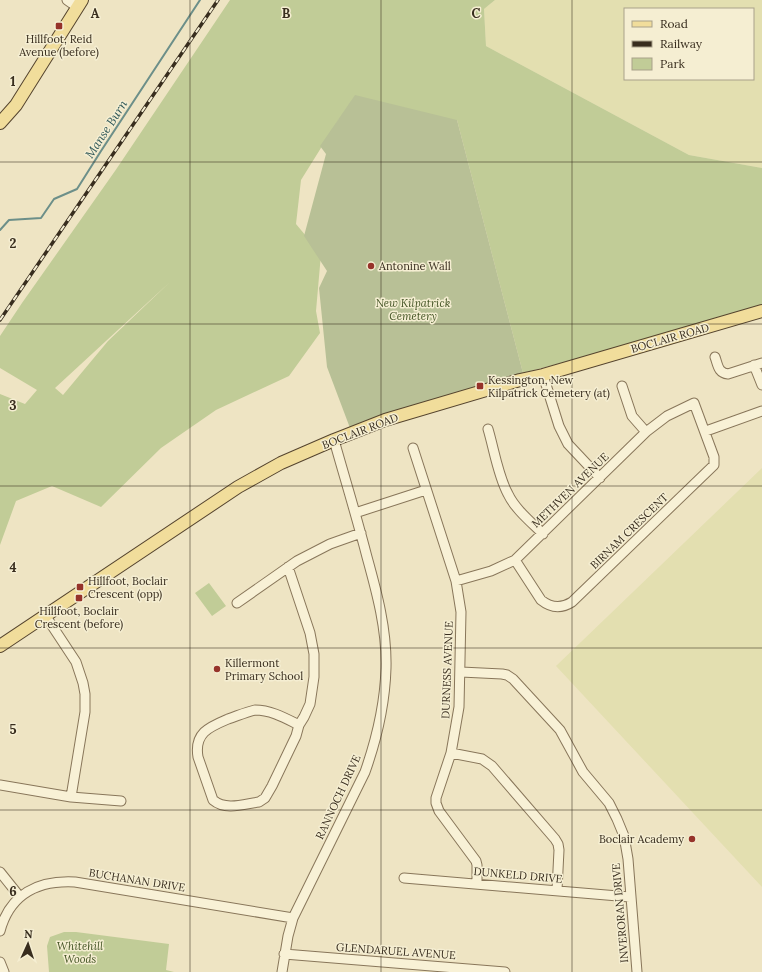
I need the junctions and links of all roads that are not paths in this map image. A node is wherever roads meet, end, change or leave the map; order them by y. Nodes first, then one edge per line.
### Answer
1 (67, 0) edge
2 (80, 4) edge
3 (0, 123) edge
4 (762, 311) edge
5 (715, 357) dead end
6 (758, 364) edge
7 (543, 375) junction
8 (762, 385) edge
9 (622, 386) dead end
10 (694, 403) joint
11 (762, 410) edge
12 (488, 429) dead end
13 (706, 431) junction
14 (646, 432) junction
15 (334, 440) junction
16 (413, 448) dead end
17 (600, 478) junction
18 (426, 490) junction
19 (355, 513) junction
20 (361, 533) junction
21 (543, 534) junction
22 (515, 560) junction
23 (288, 567) junction
24 (456, 581) junction
25 (236, 603) dead end
26 (46, 615) junction
27 (0, 646) edge
28 (461, 672) junction
29 (299, 724) junction
30 (451, 753) junction
31 (0, 785) edge
32 (71, 797) junction
33 (121, 801) dead end
34 (0, 872) edge
35 (404, 878) dead end
36 (477, 884) junction
37 (557, 890) junction
38 (20, 897) junction
39 (630, 897) junction
40 (293, 918) junction
41 (0, 931) edge
42 (284, 954) junction
43 (0, 962) edge
44 (4, 972) edge
45 (282, 972) edge
46 (505, 972) edge
47 (637, 972) edge

1 - 2 street
2 - 3 main road
4 - 7 main road, BOCLAIR ROAD
5 - 6 street
6 - 8 street
7 - 15 main road, BOCLAIR ROAD
7 - 17 street
9 - 14 street
10 - 13 street, BIRNAM CRESCENT
10 - 14 street, METHVEN AVENUE
11 - 13 street
12 - 21 street
13 - 22 street, BIRNAM CRESCENT
14 - 17 street, METHVEN AVENUE
15 - 19 street, RANNOCH DRIVE
15 - 26 main road, BOCLAIR ROAD
16 - 18 street, DURNESS AVENUE
17 - 21 street, METHVEN AVENUE
18 - 19 street
18 - 24 street, DURNESS AVENUE
19 - 20 street, RANNOCH DRIVE
20 - 23 street
20 - 40 street, RANNOCH DRIVE
21 - 22 street, METHVEN AVENUE
22 - 24 street, METHVEN AVENUE
23 - 25 street
23 - 29 street
24 - 28 street, DURNESS AVENUE
26 - 27 main road, BOCLAIR ROAD
26 - 32 street
28 - 30 street, DURNESS AVENUE
28 - 39 street, INVERORAN DRIVE
29 - 29 street
30 - 36 street, DURNESS AVENUE
30 - 37 street
31 - 32 street
32 - 33 street
34 - 38 street
35 - 36 street, DUNKELD DRIVE
36 - 37 street, DUNKELD DRIVE
37 - 39 street, DUNKELD DRIVE
38 - 40 street, BUCHANAN DRIVE
38 - 41 street, BUCHANAN DRIVE
39 - 47 street, INVERORAN DRIVE
40 - 42 street, RANNOCH DRIVE
42 - 45 street, RANNOCH DRIVE
42 - 46 street, GLENDARUEL AVENUE
43 - 44 street

